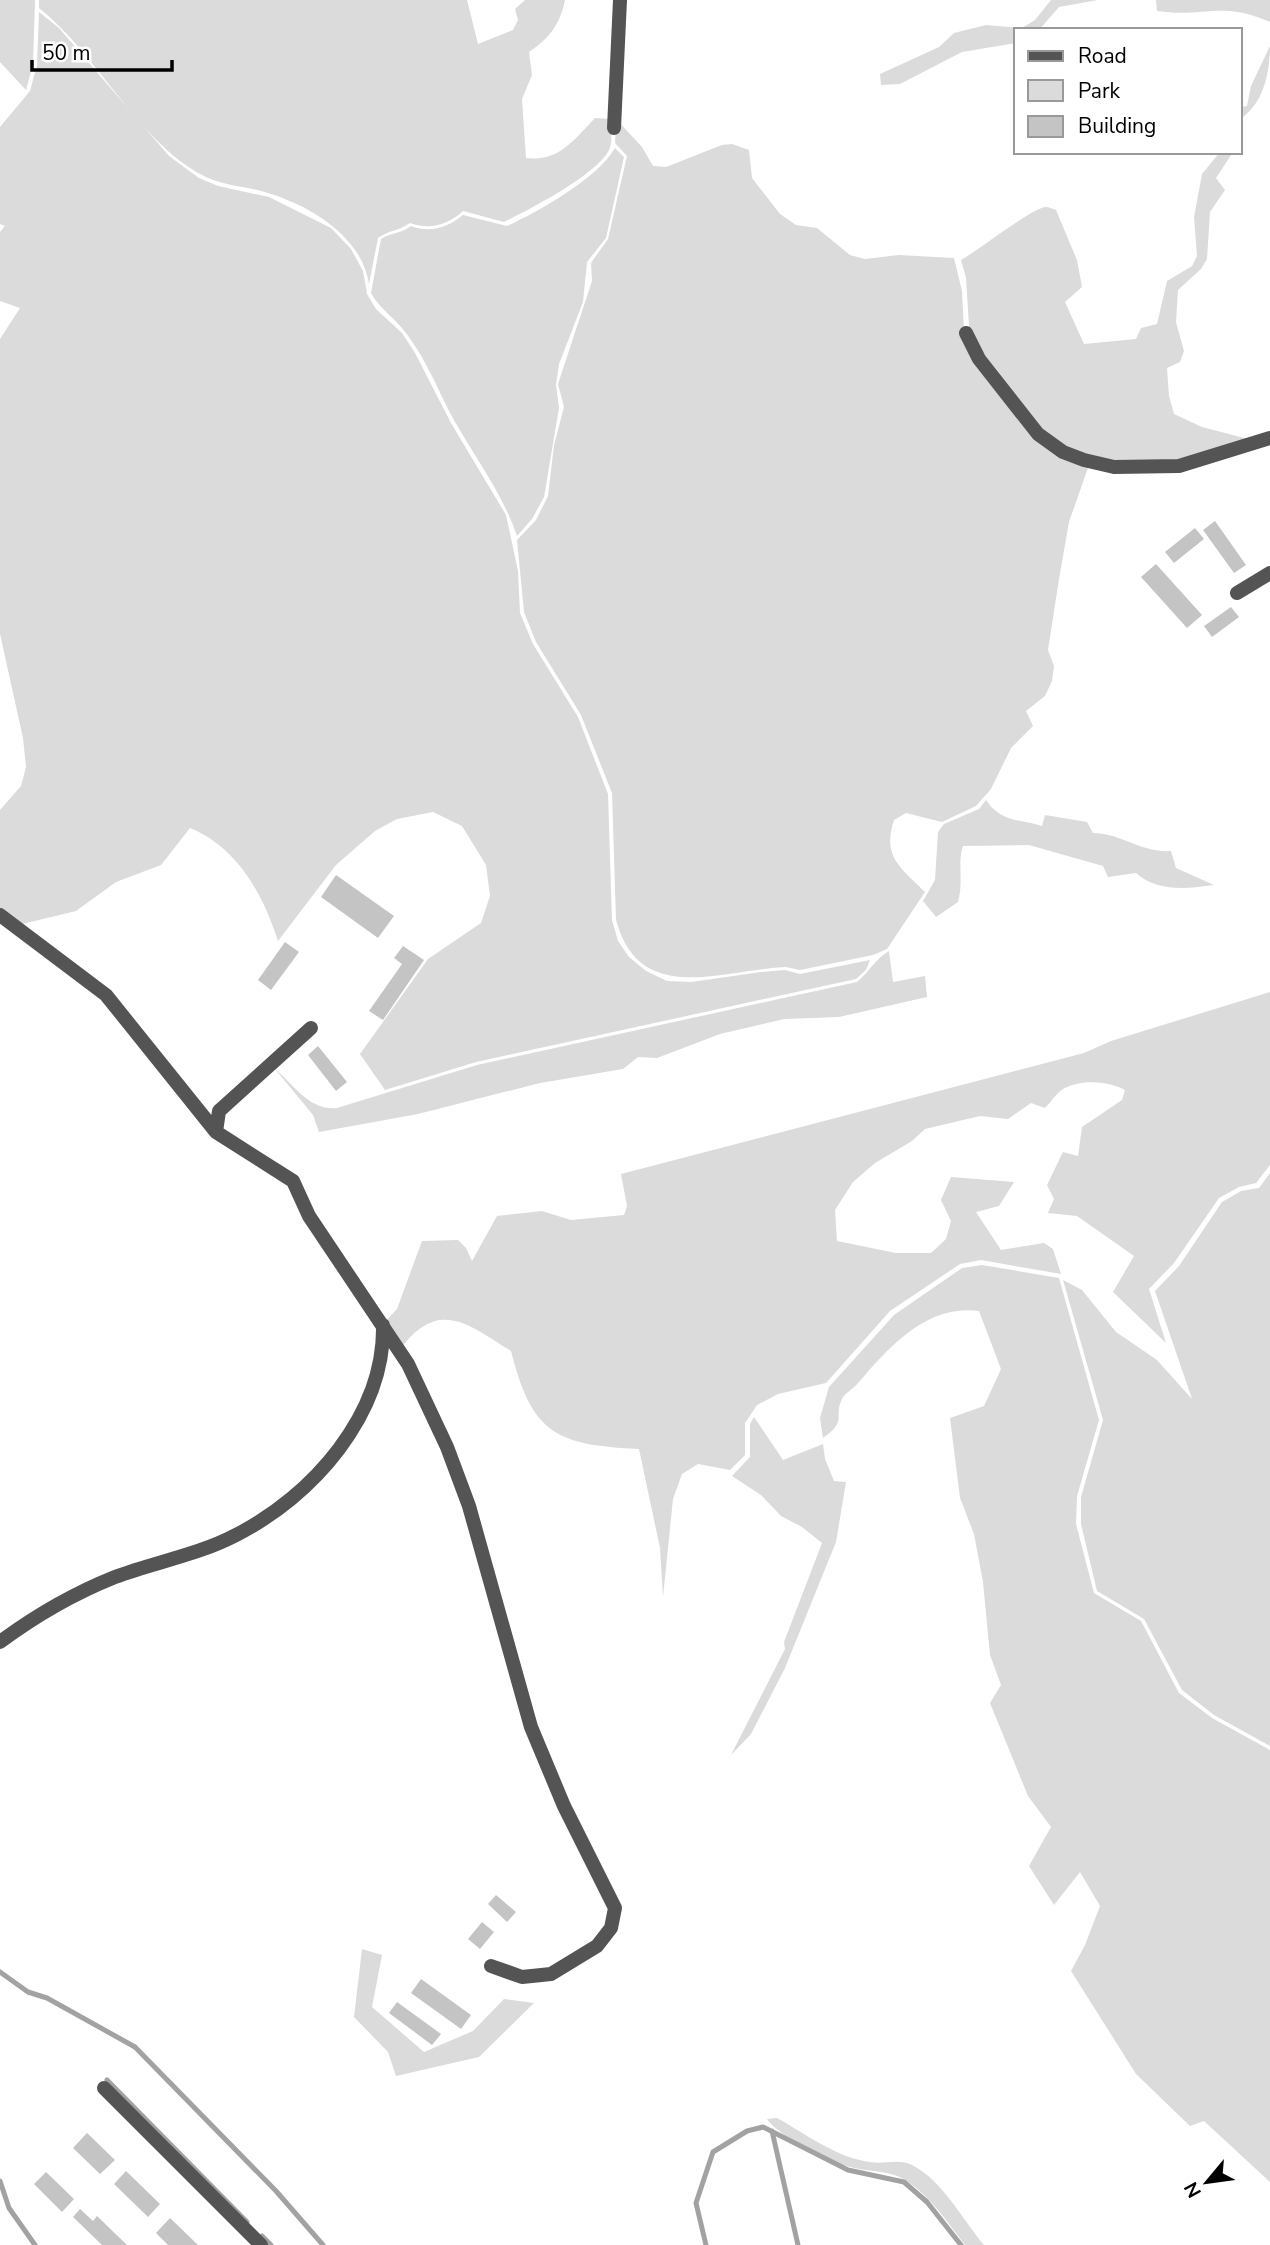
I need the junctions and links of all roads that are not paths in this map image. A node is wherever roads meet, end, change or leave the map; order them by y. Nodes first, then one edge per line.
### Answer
1 (620, 0) edge
2 (614, 128) dead end
3 (966, 333) dead end
4 (1270, 438) edge
5 (1270, 573) edge
6 (1237, 593) dead end
7 (0, 915) edge
8 (310, 1028) dead end
9 (216, 1132) junction
10 (383, 1324) junction
11 (0, 1642) edge
12 (491, 1966) dead end
13 (104, 2088) dead end
14 (261, 2245) edge

1 - 2 street
3 - 4 street
5 - 6 street
7 - 9 street
8 - 9 street
9 - 10 street
10 - 11 street
10 - 12 street
13 - 14 street

